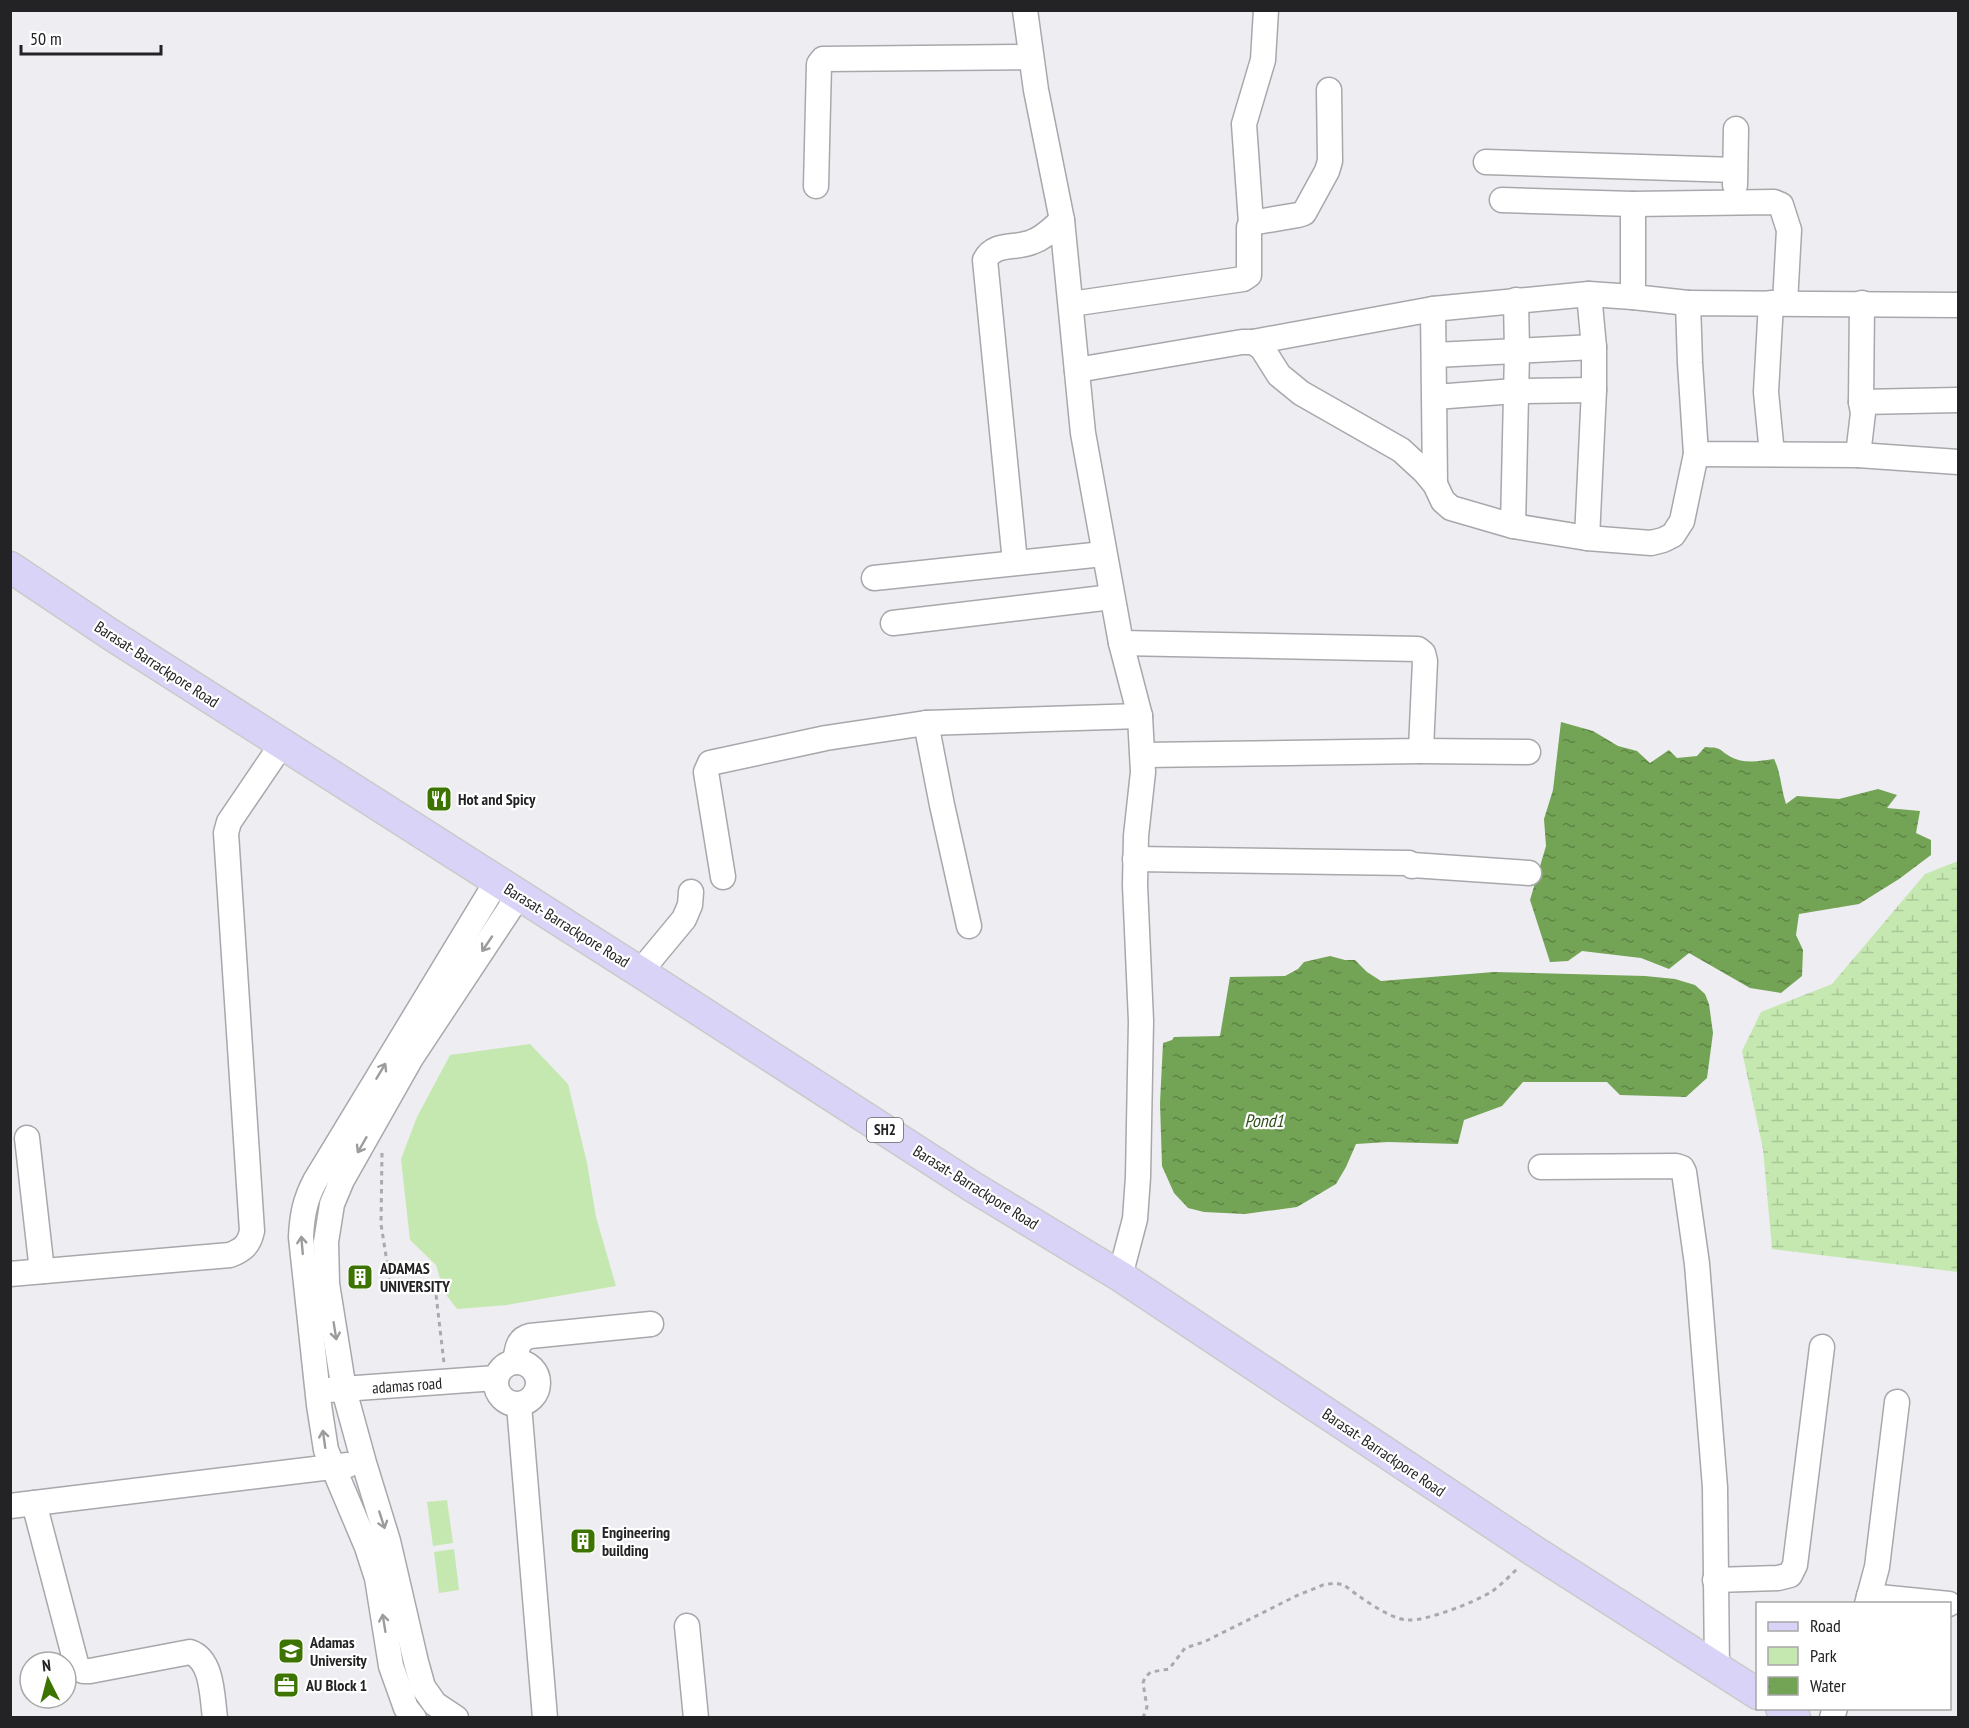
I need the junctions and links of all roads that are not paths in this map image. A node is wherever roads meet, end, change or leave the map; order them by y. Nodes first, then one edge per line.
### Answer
1 (1025, 10) edge
2 (1266, 10) edge
3 (1031, 57) junction
4 (1329, 90) dead end
5 (1736, 129) dead end
6 (1486, 162) dead end
7 (1735, 170) junction
8 (816, 186) dead end
9 (1502, 200) dead end
10 (1735, 202) junction
11 (1633, 204) junction
12 (1062, 220) junction
13 (1251, 223) junction
14 (1589, 294) junction
15 (1633, 297) junction
16 (1516, 300) junction
17 (1689, 303) junction
18 (1778, 303) junction
19 (1862, 303) junction
20 (1071, 304) junction
21 (1959, 305) edge
22 (1432, 309) junction
23 (1253, 342) junction
24 (1594, 347) junction
25 (1517, 352) junction
26 (1435, 355) junction
27 (1077, 370) junction
28 (1594, 390) junction
29 (1515, 392) junction
30 (1435, 397) junction
31 (1959, 400) edge
32 (1861, 402) junction
33 (1696, 454) junction
34 (1772, 454) junction
35 (1858, 455) junction
36 (1959, 462) edge
37 (1435, 484) junction
38 (1513, 526) junction
39 (1587, 538) junction
40 (1103, 554) junction
41 (1015, 562) junction
42 (10, 567) edge
43 (874, 578) dead end
44 (1112, 597) junction
45 (893, 623) dead end
46 (1120, 643) junction
47 (1140, 716) junction
48 (926, 723) junction
49 (282, 744) junction
50 (1420, 751) junction
51 (1528, 752) dead end
52 (1143, 755) junction
53 (1135, 859) junction
54 (1529, 873) dead end
55 (723, 877) dead end
56 (508, 888) junction
57 (691, 892) dead end
58 (969, 926) dead end
59 (640, 972) junction
60 (27, 1138) dead end
61 (1541, 1167) dead end
62 (42, 1271) junction
63 (10, 1274) edge
64 (1120, 1276) junction
65 (651, 1324) dead end
66 (1822, 1347) dead end
67 (515, 1362) junction
68 (497, 1385) junction
69 (317, 1391) junction
70 (346, 1397) junction
71 (1897, 1402) dead end
72 (519, 1405) junction
73 (364, 1463) junction
74 (334, 1467) junction
75 (22, 1505) edge
76 (1715, 1580) junction
77 (1868, 1600) edge
78 (1908, 1602) edge
79 (687, 1626) dead end
80 (416, 1662) junction
81 (391, 1666) junction
82 (1717, 1669) junction
83 (1756, 1693) edge
84 (215, 1718) edge
85 (414, 1718) edge
86 (456, 1718) edge
87 (545, 1718) edge
88 (696, 1718) edge

1 - 3 street
2 - 13 street
3 - 8 street
3 - 12 street
4 - 13 street
5 - 7 street
6 - 7 street
7 - 10 street
9 - 11 street
10 - 11 street
10 - 18 street
11 - 15 street
12 - 20 street
12 - 41 street
13 - 20 street
14 - 15 street
14 - 16 street
14 - 24 street
15 - 17 street
16 - 22 street
16 - 25 street
17 - 18 street
17 - 33 street
18 - 19 street
18 - 34 street
19 - 21 street
19 - 32 street
20 - 27 street
22 - 23 street
22 - 26 street
23 - 27 street
23 - 37 street
24 - 25 street
24 - 28 street
25 - 26 street
25 - 29 street
26 - 30 street
27 - 40 street
28 - 29 street
28 - 39 street
29 - 30 street
29 - 38 street
30 - 37 street
31 - 32 street
32 - 35 street
33 - 34 street
33 - 39 street
34 - 35 street
35 - 36 street
37 - 38 street
38 - 39 street
40 - 41 street
40 - 44 street
41 - 43 street
42 - 49 main road, Barasat- Barrackpore Road / SH2
44 - 45 street
44 - 46 street
46 - 47 street
46 - 50 street
47 - 48 street
47 - 52 street
48 - 55 street
48 - 58 street
49 - 56 main road, Barasat- Barrackpore Road / SH2
49 - 62 street
50 - 51 street
50 - 52 street
52 - 53 street
53 - 54 street
53 - 64 street
56 - 59 main road, Barasat- Barrackpore Road / SH2
69 -> 56 street
56 -> 70 street
57 - 59 street
59 - 64 main road, Barasat- Barrackpore Road / SH2
60 - 62 street
61 - 76 street
62 - 63 street
64 - 82 main road, Barasat- Barrackpore Road / SH2
65 - 67 street
66 - 76 street
67 - 68 street
67 - 72 street
68 - 70 street, adamas road
68 - 72 street
69 - 70 street, adamas road
74 -> 69 street
70 - 73 street
71 - 77 street
72 - 87 street
73 - 74 street
73 -> 80 street
74 - 75 street
81 -> 74 street
75 - 84 street
76 - 82 street
77 - 78 street
79 - 88 street
80 - 81 street
80 - 86 street
81 - 85 street
82 - 83 main road, Barasat- Barrackpore Road / SH2

